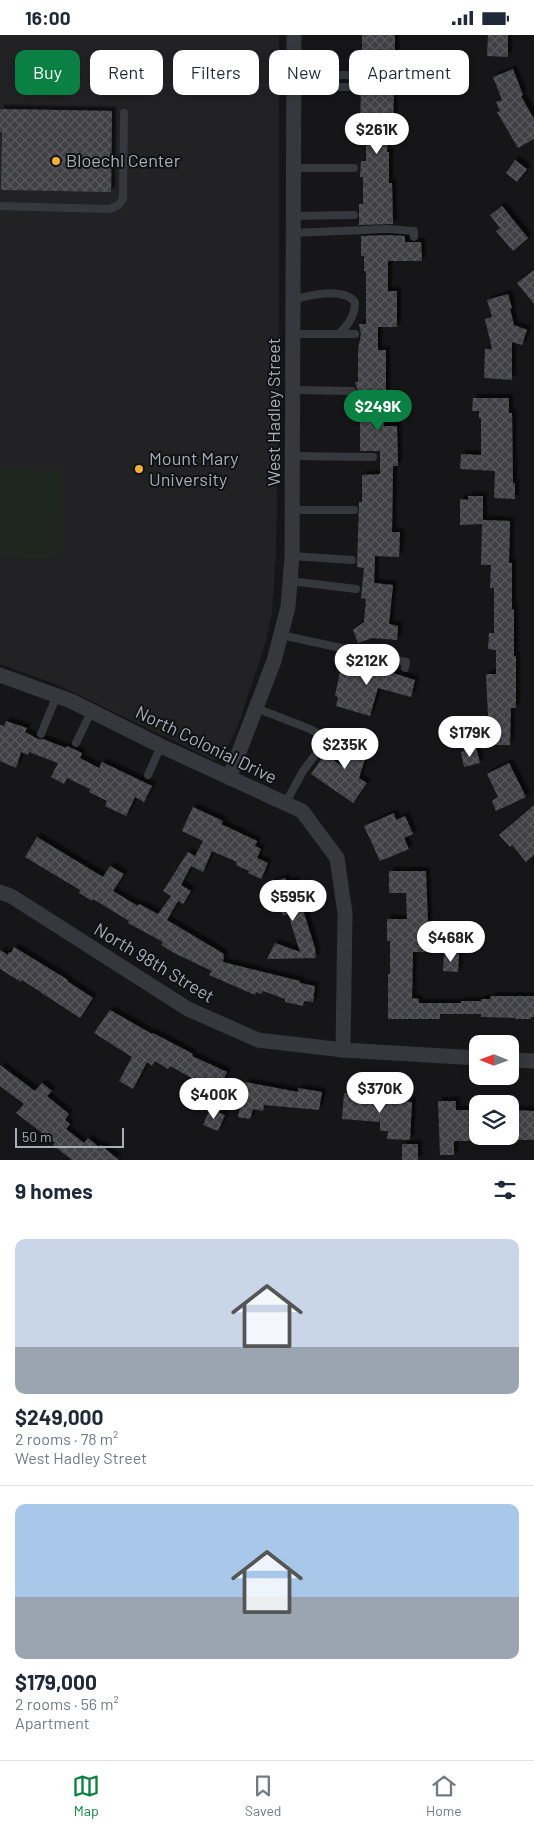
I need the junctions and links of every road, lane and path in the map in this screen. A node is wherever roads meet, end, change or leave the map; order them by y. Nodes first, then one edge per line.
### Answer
1 (294, 35) edge
2 (294, 50) edge
3 (294, 95) edge
4 (124, 113) dead end
5 (294, 168) junction
6 (354, 168) dead end
7 (0, 206) edge
8 (354, 215) dead end
9 (294, 216) junction
10 (293, 233) junction
11 (414, 237) dead end
12 (293, 300) junction
13 (355, 333) dead end
14 (293, 334) junction
15 (338, 334) junction
16 (293, 390) junction
17 (352, 391) dead end
18 (292, 457) junction
19 (374, 457) dead end
20 (292, 510) junction
21 (354, 510) dead end
22 (292, 555) junction
23 (352, 560) dead end
24 (290, 581) junction
25 (356, 589) dead end
26 (281, 635) junction
27 (405, 668) dead end
28 (0, 675) edge
29 (56, 695) junction
30 (256, 708) junction
31 (92, 710) junction
32 (41, 734) dead end
33 (76, 743) dead end
34 (334, 743) junction
35 (161, 746) junction
36 (344, 746) dead end
37 (148, 775) dead end
38 (229, 778) junction
39 (285, 804) junction
40 (0, 892) edge
41 (343, 1050) junction
42 (469, 1057) edge
43 (519, 1060) edge
44 (534, 1061) edge

1 - 2 street, West Hadley Street
3 - 5 street, West Hadley Street
4 - 7 lane
5 - 6 lane
5 - 9 street, West Hadley Street
8 - 9 lane
9 - 10 street, West Hadley Street
10 - 11 lane
10 - 12 street, West Hadley Street
12 - 14 street, West Hadley Street
12 - 15 lane
13 - 15 lane
14 - 15 lane
14 - 16 street, West Hadley Street
16 - 17 lane
16 - 18 street, West Hadley Street
18 - 19 lane
18 - 20 street, West Hadley Street
20 - 21 lane
20 - 22 street, West Hadley Street
22 - 23 lane
22 - 24 street, West Hadley Street
24 - 25 lane
24 - 26 street, West Hadley Street
26 - 27 lane
26 - 30 street, West Hadley Street
28 - 29 street, North Colonial Drive
29 - 31 street, North Colonial Drive
29 - 32 lane
30 - 34 lane
30 - 38 street, West Hadley Street
31 - 33 lane
31 - 35 street, North Colonial Drive
34 - 36 lane
34 - 39 lane
35 - 37 lane
35 - 38 street, North Colonial Drive
38 - 39 street, North Colonial Drive
39 - 41 street, North Colonial Drive
40 - 41 street, North 98th Street
41 - 42 street, North 98th Street
43 - 44 street

